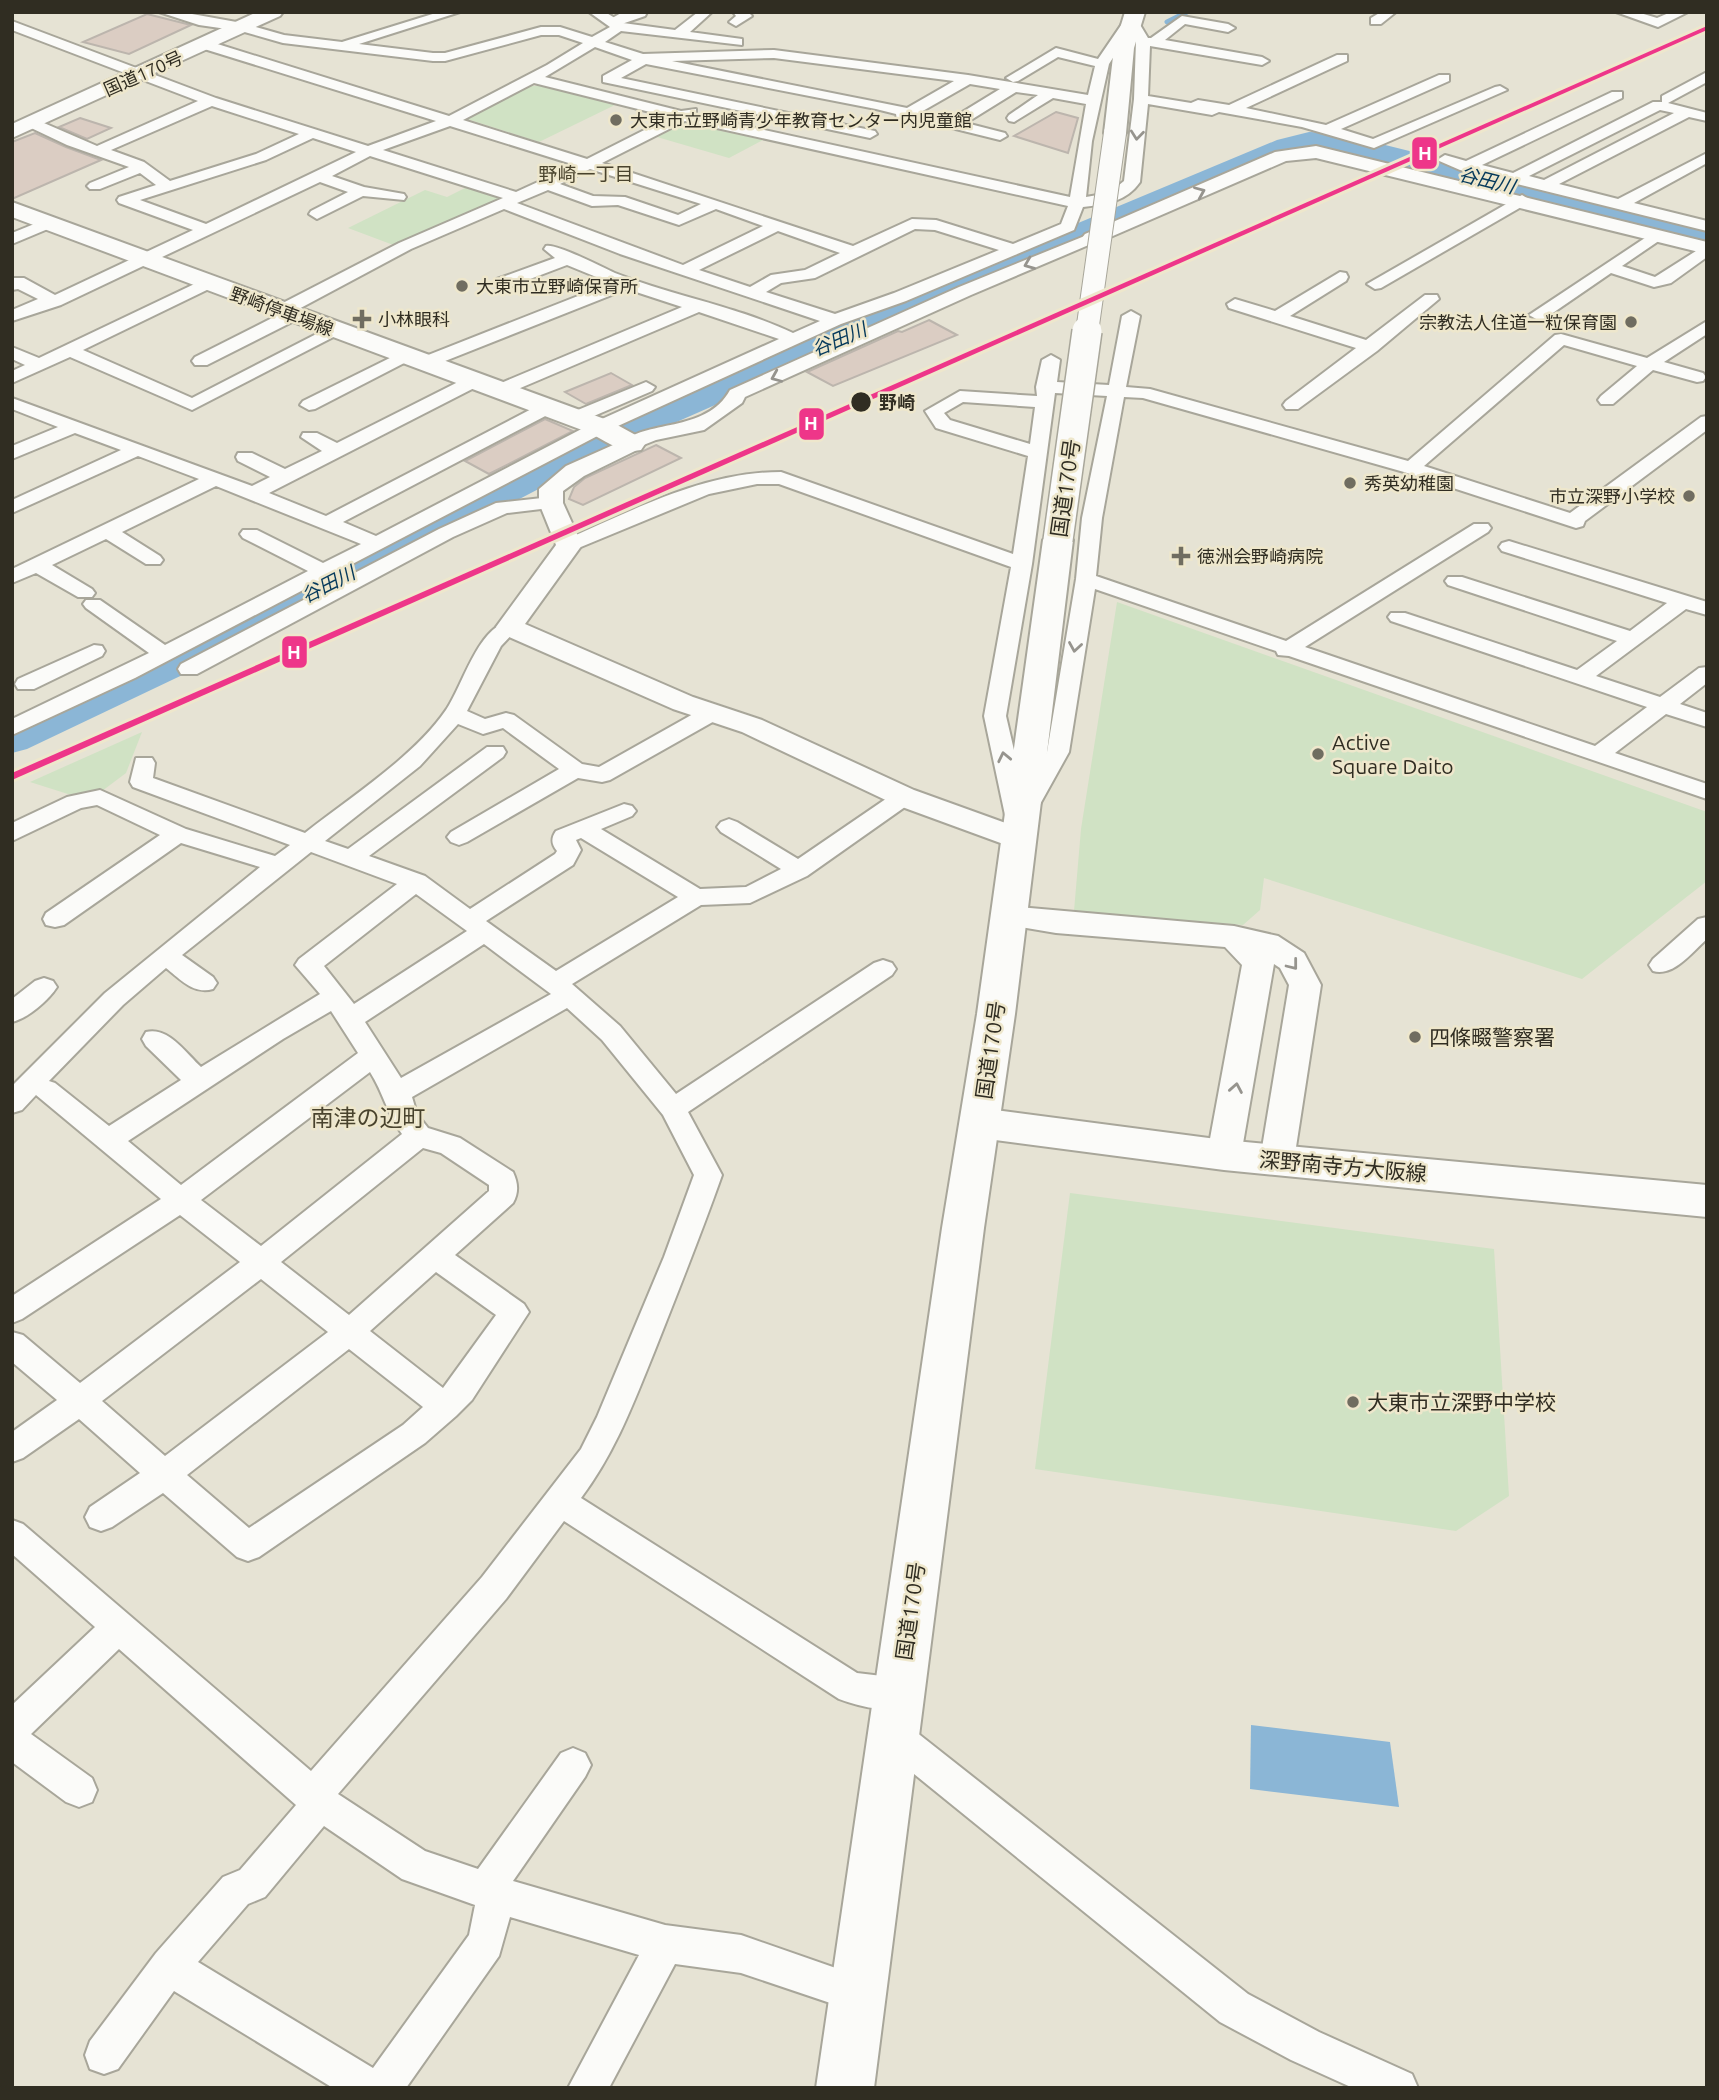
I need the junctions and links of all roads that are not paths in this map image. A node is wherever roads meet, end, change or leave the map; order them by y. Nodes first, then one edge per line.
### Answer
1 (165, 12) edge
2 (273, 12) edge
3 (454, 12) edge
4 (595, 12) edge
5 (639, 12) edge
6 (706, 12) edge
7 (1390, 12) edge
8 (1622, 12) edge
9 (1682, 12) edge
10 (1133, 17) edge
11 (525, 20) dead end
12 (1376, 21) dead end
13 (616, 24) junction
14 (12, 25) edge
15 (242, 27) junction
16 (1228, 29) dead end
17 (679, 34) junction
18 (509, 41) junction
19 (594, 41) junction
20 (1149, 42) junction
21 (206, 45) junction
22 (338, 46) junction
23 (1036, 46) dead end
24 (531, 48) dead end
25 (1056, 52) junction
26 (404, 54) junction
27 (806, 54) junction
28 (1342, 58) dead end
29 (643, 59) junction
30 (1262, 61) dead end
31 (1102, 64) junction
32 (929, 73) junction
33 (141, 74) junction
34 (1707, 76) edge
35 (532, 78) junction
36 (1444, 78) dead end
37 (968, 79) junction
38 (754, 81) junction
39 (1014, 82) junction
40 (1500, 90) dead end
41 (402, 91) dead end
42 (1051, 93) junction
43 (193, 94) junction
44 (1617, 95) dead end
45 (1095, 97) junction
46 (1141, 99) junction
47 (381, 100) junction
48 (211, 101) junction
49 (715, 101) junction
50 (876, 105) junction
51 (1194, 108) junction
52 (1707, 108) edge
53 (1230, 110) junction
54 (149, 112) dead end
55 (1687, 112) junction
56 (908, 113) junction
57 (683, 116) junction
58 (1707, 117) edge
59 (1014, 118) dead end
60 (27, 121) edge
61 (450, 121) junction
62 (954, 124) junction
63 (879, 128) junction
64 (1298, 129) joint
65 (1329, 129) junction
66 (12, 132) edge
67 (312, 133) junction
68 (1000, 135) dead end
69 (369, 150) junction
70 (838, 150) junction
71 (97, 151) junction
72 (1316, 152) junction
73 (1707, 158) edge
74 (1445, 160) dead end
75 (587, 163) junction
76 (141, 167) junction
77 (1465, 167) junction
78 (319, 177) junction
79 (1512, 178) junction
80 (547, 185) junction
81 (95, 186) dead end
82 (1544, 186) junction
83 (169, 188) junction
84 (361, 191) junction
85 (398, 197) dead end
86 (1522, 200) junction
87 (512, 201) junction
88 (1077, 203) junction
89 (715, 204) junction
90 (1619, 205) junction
91 (12, 209) edge
92 (1707, 209) edge
93 (317, 214) dead end
94 (1686, 221) junction
95 (50, 223) junction
96 (775, 226) junction
97 (1707, 226) edge
98 (1068, 228) junction
99 (208, 230) junction
100 (1657, 235) junction
101 (1092, 238) junction
102 (12, 239) edge
103 (552, 249) dead end
104 (1707, 249) edge
105 (1015, 250) junction
106 (626, 251) junction
107 (854, 252) junction
108 (145, 259) junction
109 (567, 259) junction
110 (1609, 267) junction
111 (590, 269) junction
112 (685, 270) junction
113 (1340, 276) dead end
114 (207, 283) junction
115 (503, 283) dead end
116 (626, 283) junction
117 (727, 284) junction
118 (1375, 284) dead end
119 (12, 285) edge
120 (753, 292) junction
121 (1431, 299) dead end
122 (51, 300) junction
123 (1235, 304) dead end
124 (695, 306) junction
125 (286, 313) junction
126 (1538, 315) dead end
127 (12, 316) edge
128 (1131, 316) dead end
129 (1277, 317) junction
130 (835, 320) junction
131 (1707, 326) edge
132 (336, 331) junction
133 (775, 331) junction
134 (794, 340) junction
135 (1371, 347) junction
136 (69, 351) junction
137 (12, 352) edge
138 (1661, 357) junction
139 (414, 359) junction
140 (1051, 360) dead end
141 (201, 361) dead end
142 (40, 365) junction
143 (690, 369) junction
144 (1697, 377) dead end
145 (12, 378) edge
146 (474, 381) junction
147 (722, 387) junction
148 (500, 390) junction
149 (1117, 392) junction
150 (1044, 394) junction
151 (1607, 400) dead end
152 (12, 403) edge
153 (309, 405) dead end
154 (1292, 405) dead end
155 (547, 408) junction
156 (574, 418) junction
157 (1707, 421) edge
158 (75, 426) junction
159 (614, 435) junction
160 (310, 437) dead end
161 (136, 450) junction
162 (337, 451) junction
163 (12, 453) edge
164 (1038, 453) junction
165 (246, 457) dead end
166 (1411, 468) junction
167 (285, 477) junction
168 (215, 479) junction
169 (253, 493) junction
170 (551, 503) junction
171 (12, 507) edge
172 (1458, 518) dead end
173 (327, 523) junction
174 (1481, 528) junction
175 (107, 531) junction
176 (250, 534) dead end
177 (1505, 542) joint
178 (377, 543) junction
179 (569, 545) junction
180 (153, 560) dead end
181 (1023, 564) junction
182 (37, 565) junction
183 (324, 571) junction
184 (12, 577) edge
185 (1086, 579) junction
186 (1455, 582) dead end
187 (350, 584) junction
188 (1682, 601) junction
189 (1707, 609) edge
190 (1398, 617) dead end
191 (509, 627) junction
192 (1630, 638) junction
193 (1286, 650) junction
194 (93, 651) dead end
195 (164, 654) junction
196 (190, 669) dead end
197 (1707, 673) edge
198 (1580, 678) junction
199 (19, 679) edge
200 (49, 704) dead end
201 (1661, 705) junction
202 (455, 714) junction
203 (710, 714) junction
204 (1707, 720) edge
205 (12, 728) edge
206 (495, 752) dead end
207 (1597, 755) junction
208 (412, 761) junction
209 (144, 762) dead end
210 (575, 770) junction
211 (455, 779) junction
212 (1707, 792) edge
213 (904, 797) junction
214 (624, 811) dead end
215 (239, 816) junction
216 (729, 827) dead end
217 (583, 829) junction
218 (1018, 831) junction
219 (12, 833) edge
220 (178, 834) junction
221 (459, 837) dead end
222 (210, 842) junction
223 (312, 842) junction
224 (352, 857) junction
225 (280, 864) junction
226 (799, 870) junction
227 (416, 882) junction
228 (696, 897) junction
229 (1008, 916) junction
230 (55, 919) dead end
231 (477, 925) junction
232 (1234, 937) junction
233 (1701, 938) edge
234 (166, 956) junction
235 (1662, 965) dead end
236 (883, 969) dead end
237 (204, 983) dead end
238 (44, 987) dead end
239 (561, 989) junction
240 (334, 997) junction
241 (12, 1013) edge
242 (350, 1019) junction
243 (155, 1039) dead end
244 (372, 1057) junction
245 (199, 1082) junction
246 (46, 1090) dead end
247 (397, 1093) junction
248 (12, 1103) edge
249 (673, 1109) junction
250 (980, 1123) junction
251 (419, 1136) junction
252 (109, 1140) junction
253 (1224, 1155) junction
254 (1277, 1160) junction
255 (181, 1200) junction
256 (1707, 1201) edge
257 (435, 1255) junction
258 (260, 1263) junction
259 (12, 1311) edge
260 (349, 1332) junction
261 (12, 1344) edge
262 (81, 1400) junction
263 (445, 1407) junction
264 (12, 1449) edge
265 (163, 1475) junction
266 (560, 1501) junction
267 (101, 1517) dead end
268 (18, 1550) edge
269 (119, 1627) junction
270 (896, 1715) junction
271 (12, 1729) edge
272 (12, 1741) edge
273 (573, 1765) dead end
274 (79, 1790) dead end
275 (317, 1800) junction
276 (491, 1892) junction
277 (664, 1944) junction
278 (169, 1966) junction
279 (857, 1993) junction
280 (104, 2055) dead end
281 (370, 2088) edge
282 (382, 2088) edge
283 (588, 2088) edge
284 (845, 2088) edge
285 (1398, 2088) edge

1 - 15 street
2 - 15 main road, 国道170号
3 - 22 street
4 - 13 street
5 - 13 street
6 - 17 street
7 - 12 street
8 - 9 street
10 - 20 street
10 - 31 street
10 - 218 main road, 国道170号, bridge
11 - 26 street
13 - 17 street
13 - 19 street
14 - 33 street
15 - 21 main road, 国道170号
15 - 22 street
16 - 20 street
17 - 27 street
18 - 19 street
18 - 24 street
18 - 26 street
19 - 29 street
19 - 35 street
20 - 30 street
20 - 46 street
21 - 33 main road, 国道170号
21 - 47 street
22 - 26 street
23 - 25 street
25 - 31 street
25 - 39 street
27 - 29 street
27 - 32 street
27 - 38 street
27 - 39 street
28 - 53 street
29 - 38 street
29 - 49 street
31 - 45 street
32 - 37 street
32 - 50 street
33 - 43 street
33 - 60 main road, 国道170号
34 - 52 street
35 - 57 street
35 - 61 street
36 - 65 street
37 - 39 street
37 - 56 street
38 - 49 street
38 - 50 street
39 - 42 street
39 - 45 street
39 - 62 street
40 - 65 street
41 - 47 street
42 - 45 street
42 - 59 street
43 - 48 street
43 - 54 street
44 - 77 street
45 - 88 street
46 - 51 street
46 -> 88 street
47 - 61 street
48 - 67 street
48 - 71 street
49 - 57 street
49 - 63 street
50 - 56 street
51 - 53 street
51 - 64 street
53 - 65 street
55 - 58 street
55 - 79 street
55 - 82 street
56 - 62 street
56 - 63 street
57 - 70 street
57 - 75 street
60 - 66 main road, 国道170号
60 - 71 street
61 - 69 street
61 - 75 street
62 - 68 street
63 - 70 street
64 - 72 street
67 - 69 street
67 - 83 street
69 - 78 street
69 - 87 street
70 - 88 street
71 - 76 street
72 - 86 street
101 -> 72 street
73 - 90 street
74 - 77 street
75 - 80 street
75 - 89 street
76 - 81 street
76 - 83 street
77 - 79 street
78 - 84 street
78 - 99 street
79 - 82 street
80 - 87 street
80 - 89 street
82 - 90 street
83 - 99 street
84 - 85 street
84 - 93 street
86 - 100 street
86 - 118 street
87 - 106 street
87 - 125 street
88 - 98 street
89 - 96 street
90 - 94 street
91 - 95 main road, 野崎停車場線
92 - 94 street
94 - 97 street
95 - 102 street
95 - 108 main road, 野崎停車場線
96 - 107 street
96 - 112 street
98 - 101 street
98 - 105 street
99 - 108 street
100 - 104 street
100 - 110 street
101 -> 147 street
103 - 109 street
104 - 110 street
105 - 107 street
105 - 130 street
106 - 111 street
106 - 112 street
107 - 120 street
108 - 114 main road, 野崎停車場線
108 - 122 street
109 - 111 street
109 - 115 street
110 - 126 street
111 - 116 street
112 - 117 street
113 - 129 street
114 - 125 main road, 野崎停車場線
114 - 136 street
116 - 124 street
116 - 139 street
117 - 120 street
117 - 124 street
119 - 122 street
120 - 130 street
121 - 135 street
122 - 127 street
123 - 129 street
124 - 133 street
124 - 148 street
125 - 132 main road, 野崎停車場線
125 - 141 street
128 - 149 street
129 - 135 street
130 - 134 street
131 - 138 street
132 - 136 street
132 - 139 main road, 野崎停車場線
133 - 134 street
133 - 143 street
134 - 147 street
135 - 154 street
136 - 142 street
137 - 142 street
138 - 144 street
138 - 151 street
138 - 166 street
139 - 146 main road, 野崎停車場線
139 - 153 street
140 - 150 street
142 - 145 street
143 - 147 street
143 - 156 street
146 - 148 main road, 野崎停車場線
146 - 162 street
147 - 159 street
147 - 159 street
148 - 155 main road, 野崎停車場線
149 - 150 street
149 - 166 street
149 - 185 street
150 - 164 street
150 - 164 street
152 - 158 street
155 - 156 main road, 野崎停車場線
155 - 173 street
156 - 159 main road, 野崎停車場線
157 - 166 street
158 - 161 street
158 - 163 street
159 - 170 street
159 - 178 street
160 - 162 street
161 - 168 street
161 - 171 street
162 - 167 street
164 - 181 street
165 - 167 street
167 - 169 street
168 - 169 street
168 - 175 street
169 - 173 street
170 - 179 street
170 - 187 street
172 - 174 street
173 - 178 street
174 - 177 street
174 - 193 street
175 - 180 street
175 - 182 street
176 - 183 street
177 - 188 street
178 - 183 street
179 - 181 street
179 - 191 street
218 -> 181 street
182 - 184 street
182 - 195 street
183 - 187 street
183 - 195 street
185 - 193 street
185 -> 218 street
186 - 192 street
187 - 196 street
188 - 189 street
188 - 192 street
190 - 198 street
191 - 202 street
191 - 203 street
192 - 198 street
193 - 207 street
194 - 199 street
195 - 205 street
197 - 201 street
198 - 201 street
199 - 200 street
201 - 204 street
201 - 207 street
202 - 208 street
202 - 210 street
203 - 210 street
203 - 213 street
206 - 211 street
207 - 212 street
208 - 211 street
208 - 223 street
209 - 215 street
210 - 221 street
211 - 224 street
213 - 218 street
213 - 226 street
214 - 217 street
215 - 222 street
215 - 223 street
216 - 226 street
217 - 228 street
217 - 231 street
218 - 229 main road, 国道170号
219 - 220 street
220 - 222 street
220 - 230 street
222 - 225 street
223 - 224 street
223 - 225 street
224 - 227 street
225 - 234 street
226 - 228 street
227 - 231 street
227 - 240 street
228 - 239 street
229 - 232 street
229 - 250 main road, 国道170号
231 - 239 street
231 - 242 street
253 -> 232 street
232 -> 254 street
233 - 235 street
234 - 237 street
234 - 248 street
236 - 249 street
238 - 241 street
239 - 247 street
239 - 249 street
240 - 242 street
240 - 245 street
242 - 244 street
243 - 245 street
244 - 247 street
244 - 255 street
245 - 252 street
246 - 252 street
247 - 251 street
249 - 266 street
250 - 253 main road, 深野南寺方大阪線
250 - 270 main road, 国道170号
251 - 257 street
251 - 258 street
252 - 255 street
253 - 254 main road, 深野南寺方大阪線
254 - 256 main road, 深野南寺方大阪線
255 - 258 street
255 - 259 street
257 - 260 street
257 - 263 street
258 - 260 street
258 - 262 street
260 - 263 street
260 - 265 street
261 - 262 street
262 - 264 street
262 - 265 street
263 - 265 street
265 - 267 street
266 - 270 street
266 - 275 street
268 - 269 street
269 - 271 street
269 - 275 street
270 - 279 main road, 国道170号
270 - 285 street
272 - 274 street
273 - 276 street
275 - 276 street
275 - 278 street
276 - 277 street
276 - 282 street
277 - 279 street
277 - 283 street
278 - 280 street
278 - 281 street
279 - 284 main road, 国道170号

